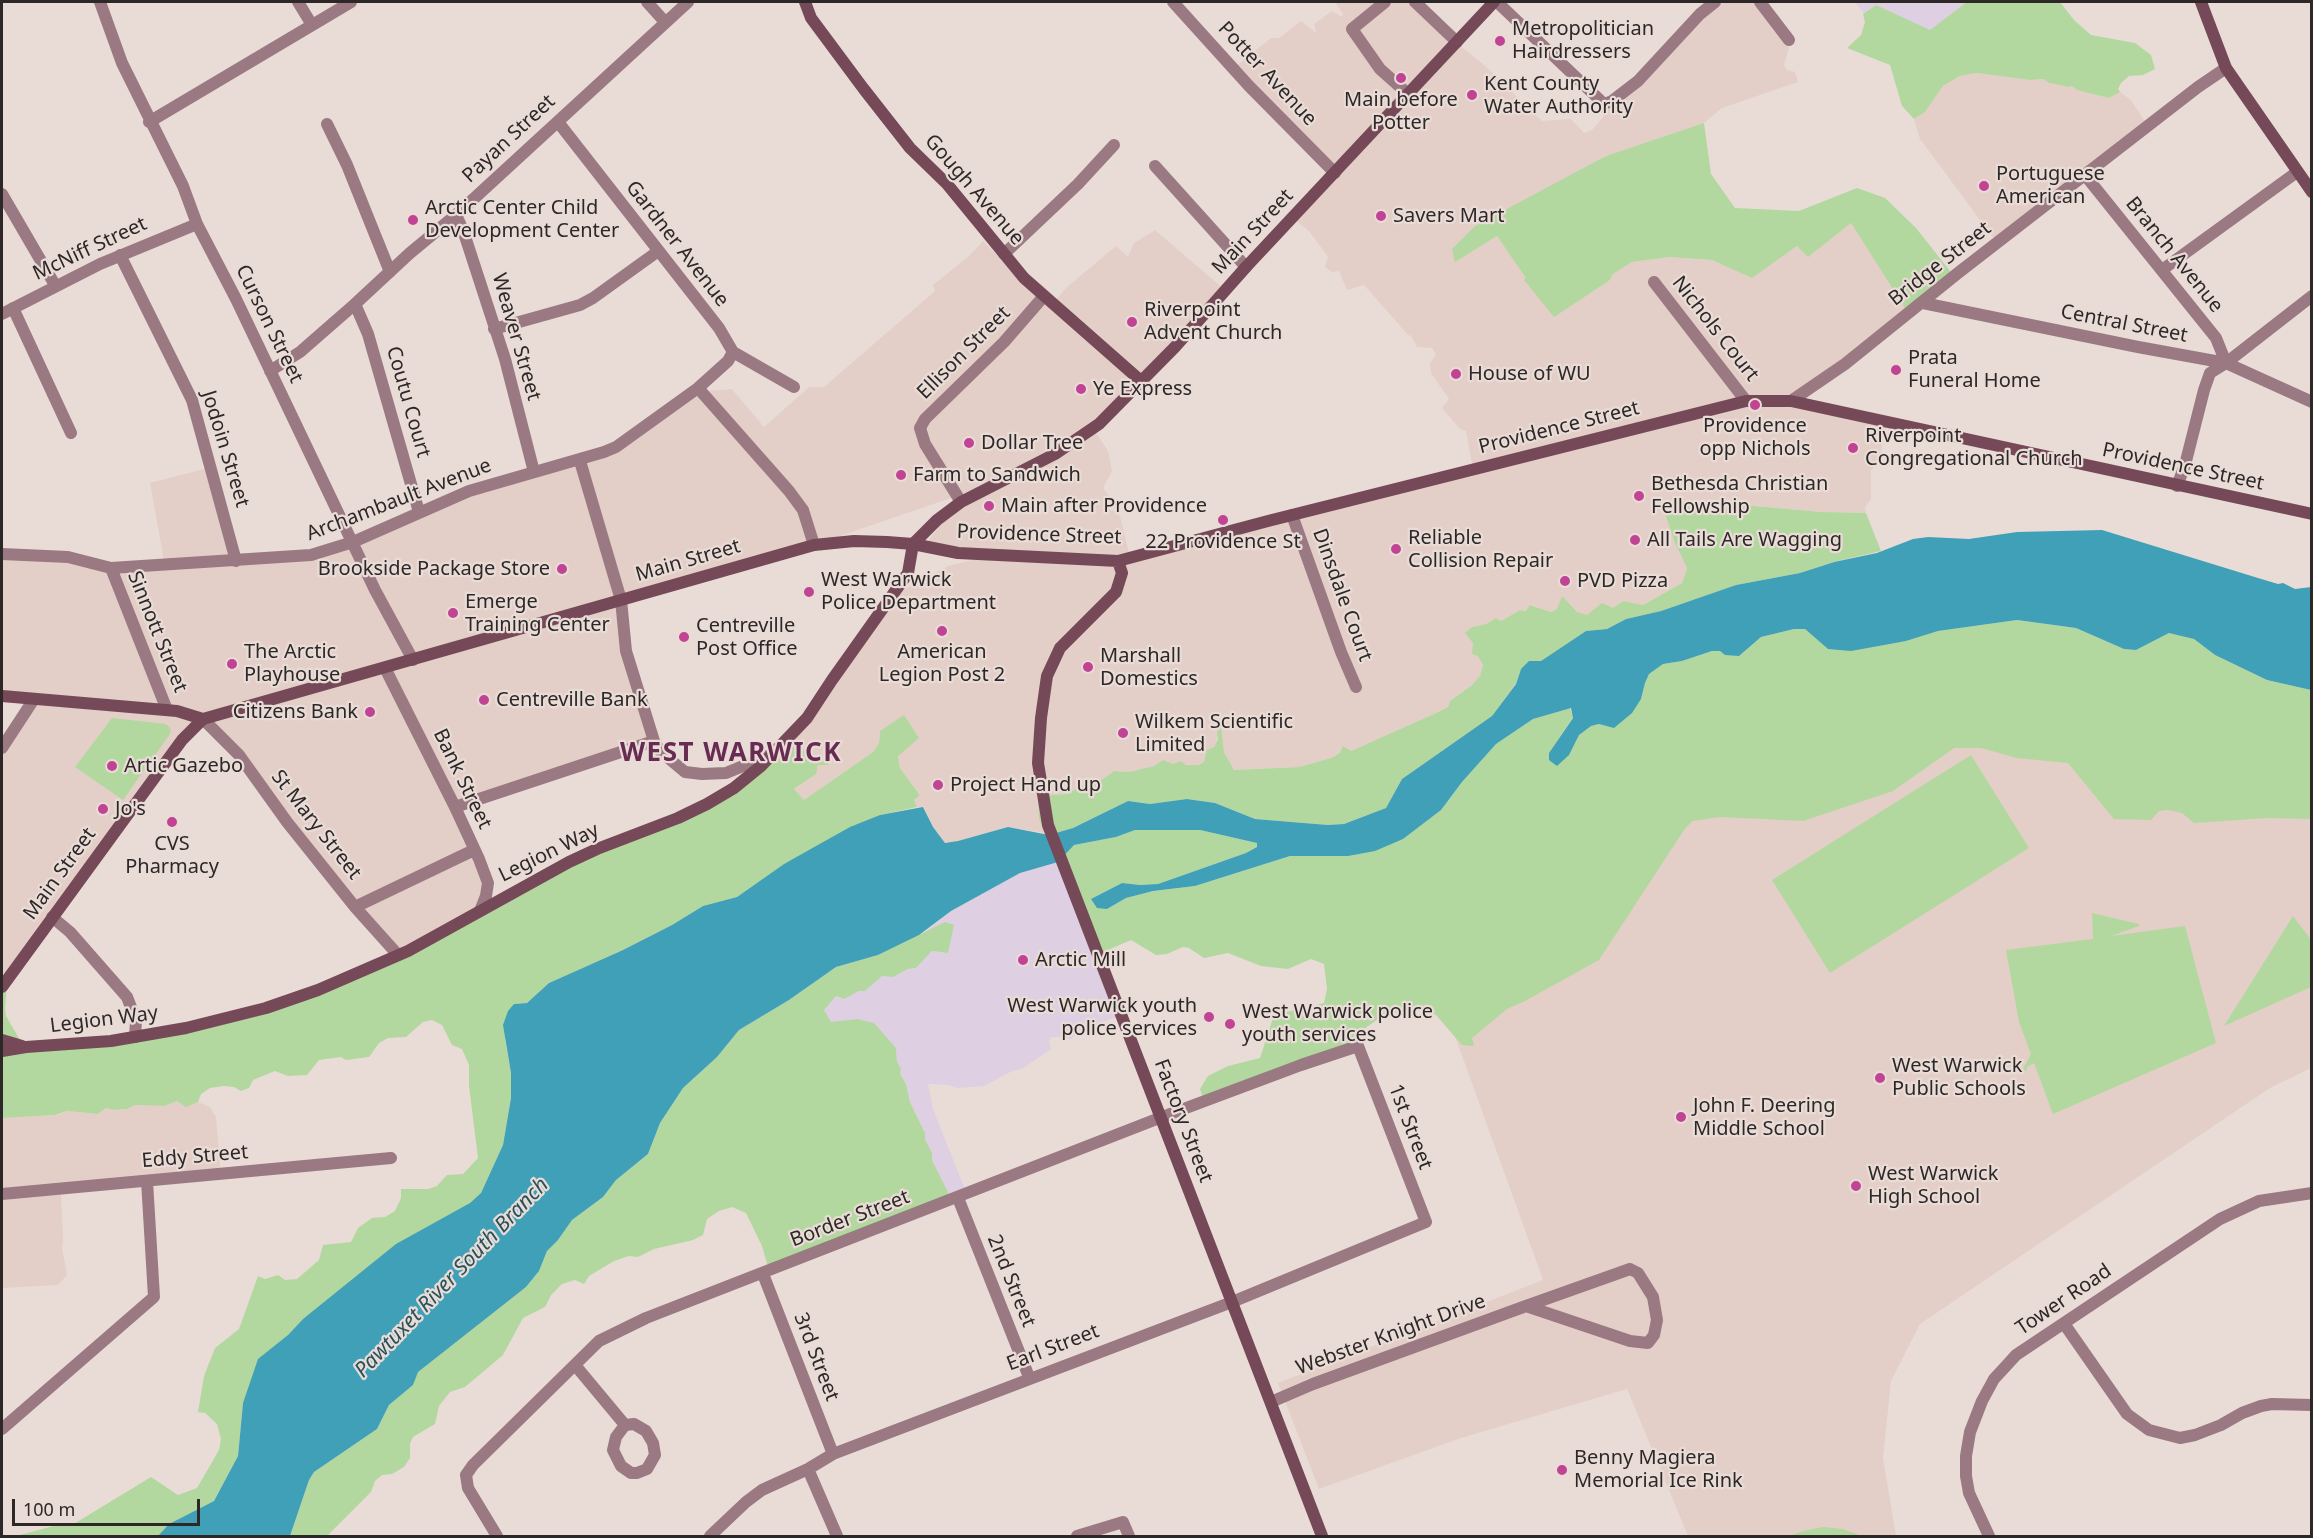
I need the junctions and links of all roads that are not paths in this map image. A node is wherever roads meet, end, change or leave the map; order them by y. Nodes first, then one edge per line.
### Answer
1 (100, 2) edge
2 (298, 2) edge
3 (351, 2) edge
4 (647, 2) edge
5 (688, 2) edge
6 (805, 2) edge
7 (1173, 2) edge
8 (1385, 2) edge
9 (1415, 2) edge
10 (1496, 2) edge
11 (1715, 2) edge
12 (1760, 2) edge
13 (2201, 2) edge
14 (665, 22) junction
15 (312, 25) junction
16 (1790, 40) dead end
17 (1457, 42) junction
18 (2226, 69) junction
19 (1408, 94) junction
20 (149, 122) junction
21 (558, 122) junction
22 (327, 124) dead end
23 (1114, 146) dead end
24 (1155, 166) dead end
25 (2297, 172) junction
26 (1335, 173) junction
27 (2085, 175) junction
28 (2312, 192) edge
29 (2, 194) edge
30 (456, 215) junction
31 (197, 224) junction
32 (657, 252) junction
33 (1004, 254) junction
34 (120, 255) junction
35 (1246, 267) junction
36 (2162, 270) junction
37 (390, 272) junction
38 (1654, 282) dead end
39 (55, 285) junction
40 (1044, 296) junction
41 (2312, 296) edge
42 (1923, 303) junction
43 (355, 304) junction
44 (7, 311) edge
45 (494, 329) junction
46 (733, 352) junction
47 (2226, 363) junction
48 (270, 371) junction
49 (1141, 381) junction
50 (794, 387) dead end
51 (698, 388) junction
52 (1746, 401) junction
53 (1791, 401) junction
54 (2312, 402) edge
55 (71, 433) dead end
56 (580, 461) junction
57 (534, 472) junction
58 (2177, 486) junction
59 (961, 502) junction
60 (419, 512) junction
61 (2312, 514) edge
62 (1292, 515) junction
63 (353, 542) junction
64 (913, 544) junction
65 (814, 545) junction
66 (2, 554) edge
67 (236, 561) junction
68 (1118, 561) junction
69 (111, 568) junction
70 (621, 600) junction
71 (412, 660) junction
72 (385, 668) junction
73 (1356, 687) dead end
74 (2, 696) edge
75 (34, 699) junction
76 (167, 710) junction
77 (203, 719) junction
78 (654, 741) junction
79 (2, 748) edge
80 (772, 754) junction
81 (455, 807) junction
82 (474, 850) junction
83 (355, 907) junction
84 (480, 911) junction
85 (52, 917) junction
86 (398, 955) junction
87 (2, 987) edge
88 (135, 1037) junction
89 (2, 1040) edge
90 (1358, 1046) joint
91 (26, 1047) junction
92 (2, 1051) edge
93 (1161, 1118) junction
94 (391, 1158) dead end
95 (147, 1181) junction
96 (2312, 1193) edge
97 (2, 1194) edge
98 (958, 1198) junction
99 (1426, 1222) joint
100 (763, 1274) junction
101 (1232, 1302) junction
102 (1526, 1306) junction
103 (2065, 1324) junction
104 (575, 1365) junction
105 (1029, 1377) junction
106 (1270, 1402) junction
107 (2312, 1405) edge
108 (625, 1425) dead end
109 (2, 1430) edge
110 (833, 1454) junction
111 (808, 1469) junction
112 (497, 1536) edge
113 (710, 1536) edge
114 (837, 1536) edge
115 (1077, 1536) edge
116 (1129, 1536) edge
117 (1322, 1536) edge
118 (1989, 1536) edge

1 - 20 street, Curson Street
2 - 15 street
3 - 15 street
4 - 14 street
5 - 14 street, Payan Street
6 - 33 main road, Gough Avenue
7 - 26 street, Potter Avenue
8 - 19 street
9 - 17 street
10 - 11 street
10 - 17 main road, Main Street
12 - 16 street
13 - 18 main road
14 - 21 street, Payan Street
15 - 20 street
17 - 19 main road, Main Street
18 - 25 main road
18 - 27 street, Bridge Street
19 - 26 main road, Main Street
20 - 31 street, Curson Street
21 - 30 street, Payan Street
21 - 32 street, Gardner Avenue
22 - 37 street
23 - 33 street
24 - 35 street
25 - 28 main road
25 - 36 street
26 - 35 main road, Main Street
27 - 36 street, Branch Avenue
27 - 42 street, Bridge Street
29 - 39 street
30 - 37 street, Payan Street
30 - 45 street, Weaver Street
31 - 34 street, McNiff Street
31 - 48 street, Curson Street
32 - 45 street
32 - 46 street, Gardner Avenue
33 - 40 main road, Gough Avenue
34 - 39 street, McNiff Street
34 - 67 street, Jodoin Street
35 - 49 main road, Main Street
36 - 47 street, Branch Avenue
37 - 43 street, Payan Street
38 - 52 street, Nichols Court
39 - 44 street, McNiff Street
40 - 49 main road, Gough Avenue
40 - 59 street, Ellison Street
41 - 47 street
42 - 47 street, Central Street
42 - 53 street, Bridge Street
43 - 48 street, Payan Street
43 - 60 street, Coutu Court
44 - 55 street
45 - 57 street, Weaver Street
46 - 50 street
46 - 51 street
47 - 54 street, Central Street
47 - 58 street
48 - 63 street, Curson Street
49 - 59 main road, Main Street
51 - 56 street, Archambault Avenue
51 - 65 street
52 - 53 main road, Providence Street
52 - 62 main road, Providence Street
53 - 58 main road, Providence Street
56 - 57 street, Archambault Avenue
56 - 70 street
57 - 60 street, Archambault Avenue
58 - 61 main road, Providence Street
59 - 64 main road
60 - 63 street, Archambault Avenue
62 - 68 main road, Providence Street
62 - 73 street, Dinsdale Court
63 - 67 street, Archambault Avenue
63 - 71 street, Curson Street
64 - 65 main road, Providence Street
64 - 68 main road, Providence Street
64 - 80 main road, Legion Way
65 - 70 main road, Main Street
66 - 69 street, Archambault Avenue
67 - 69 street, Archambault Avenue
68 - 93 main road, Factory Street
69 - 76 street, Sinnott Street
70 - 71 main road, Main Street
70 - 78 street
71 - 72 main road, Main Street
72 - 77 main road, Main Street
72 - 81 street, Bank Street
74 - 75 main road
75 - 76 main road
75 - 79 street
76 - 77 main road
77 - 83 street, St Mary Street
77 - 85 main road, Main Street
78 - 80 street
78 - 81 street
80 - 84 main road, Legion Way
81 - 82 street, Bank Street
82 - 83 street
82 - 84 street, Bank Street
83 - 86 street, St Mary Street
84 - 86 main road, Legion Way
85 - 87 main road, Main Street
85 - 88 street
86 - 88 main road, Legion Way
88 - 91 main road, Legion Way
89 - 91 main road, Legion Way
90 - 93 street, Border Street
90 - 99 street, 1st Street
91 - 92 main road, Legion Way
93 - 98 street, Border Street
93 - 101 main road, Factory Street
94 - 95 street, Eddy Street
95 - 97 street, Eddy Street
95 - 109 street
96 - 103 street, Tower Road
98 - 100 street, Border Street
98 - 105 street, 2nd Street
99 - 101 street, Earl Street
100 - 104 street, Border Street
100 - 110 street, 3rd Street
101 - 105 street, Earl Street
101 - 106 main road, Factory Street
102 - 102 street, Webster Knight Drive
102 - 106 street, Webster Knight Drive
103 - 107 street
103 - 118 street, Tower Road
104 - 108 street
104 - 112 street, Border Street
105 - 110 street, Earl Street
106 - 117 main road, Factory Street
110 - 111 street, Earl Street
111 - 113 street, Earl Street
111 - 114 street
115 - 116 street

